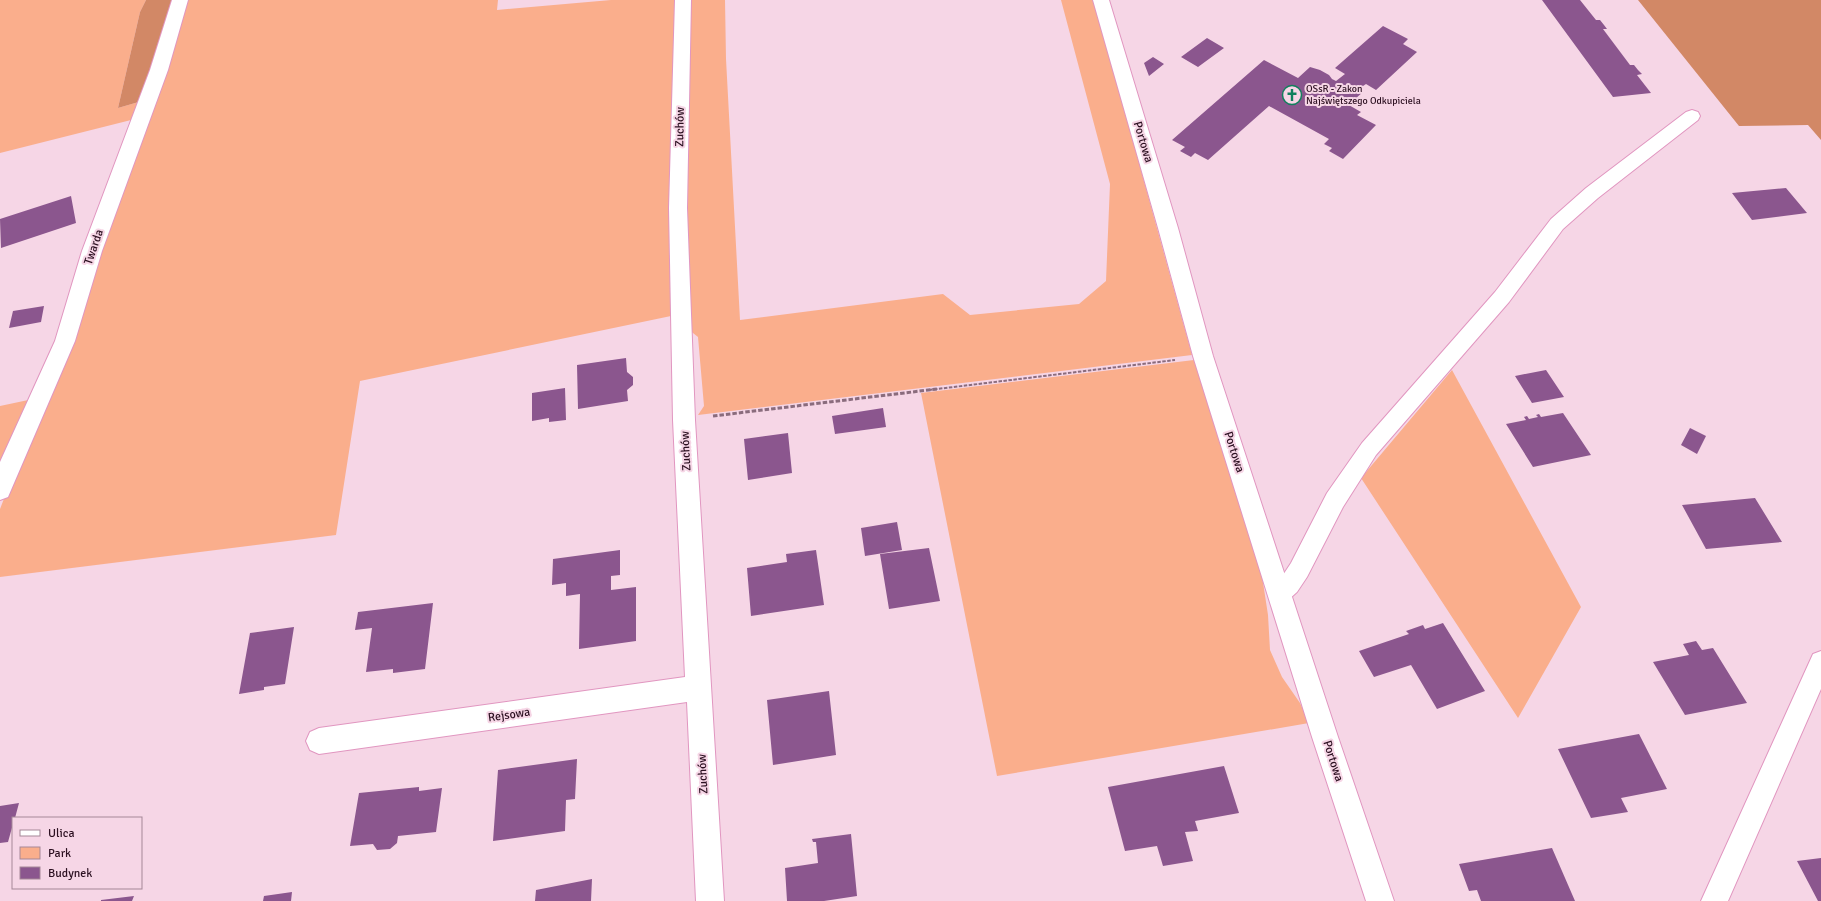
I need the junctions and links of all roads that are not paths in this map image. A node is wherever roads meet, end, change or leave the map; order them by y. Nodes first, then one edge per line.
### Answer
1 (180, 0) edge
2 (683, 0) edge
3 (1101, 0) edge
4 (1692, 116) dead end
5 (0, 490) edge
6 (1279, 594) junction
7 (1821, 662) edge
8 (698, 688) junction
9 (319, 742) dead end
10 (710, 901) edge
11 (1380, 901) edge
12 (1714, 901) edge

1 - 5 street, Twarda
2 - 8 street, Zuchów
3 - 6 street, Portowa
4 - 6 lane
6 - 11 street, Portowa
7 - 12 lane
8 - 9 street, Rejsowa
8 - 10 street, Zuchów

